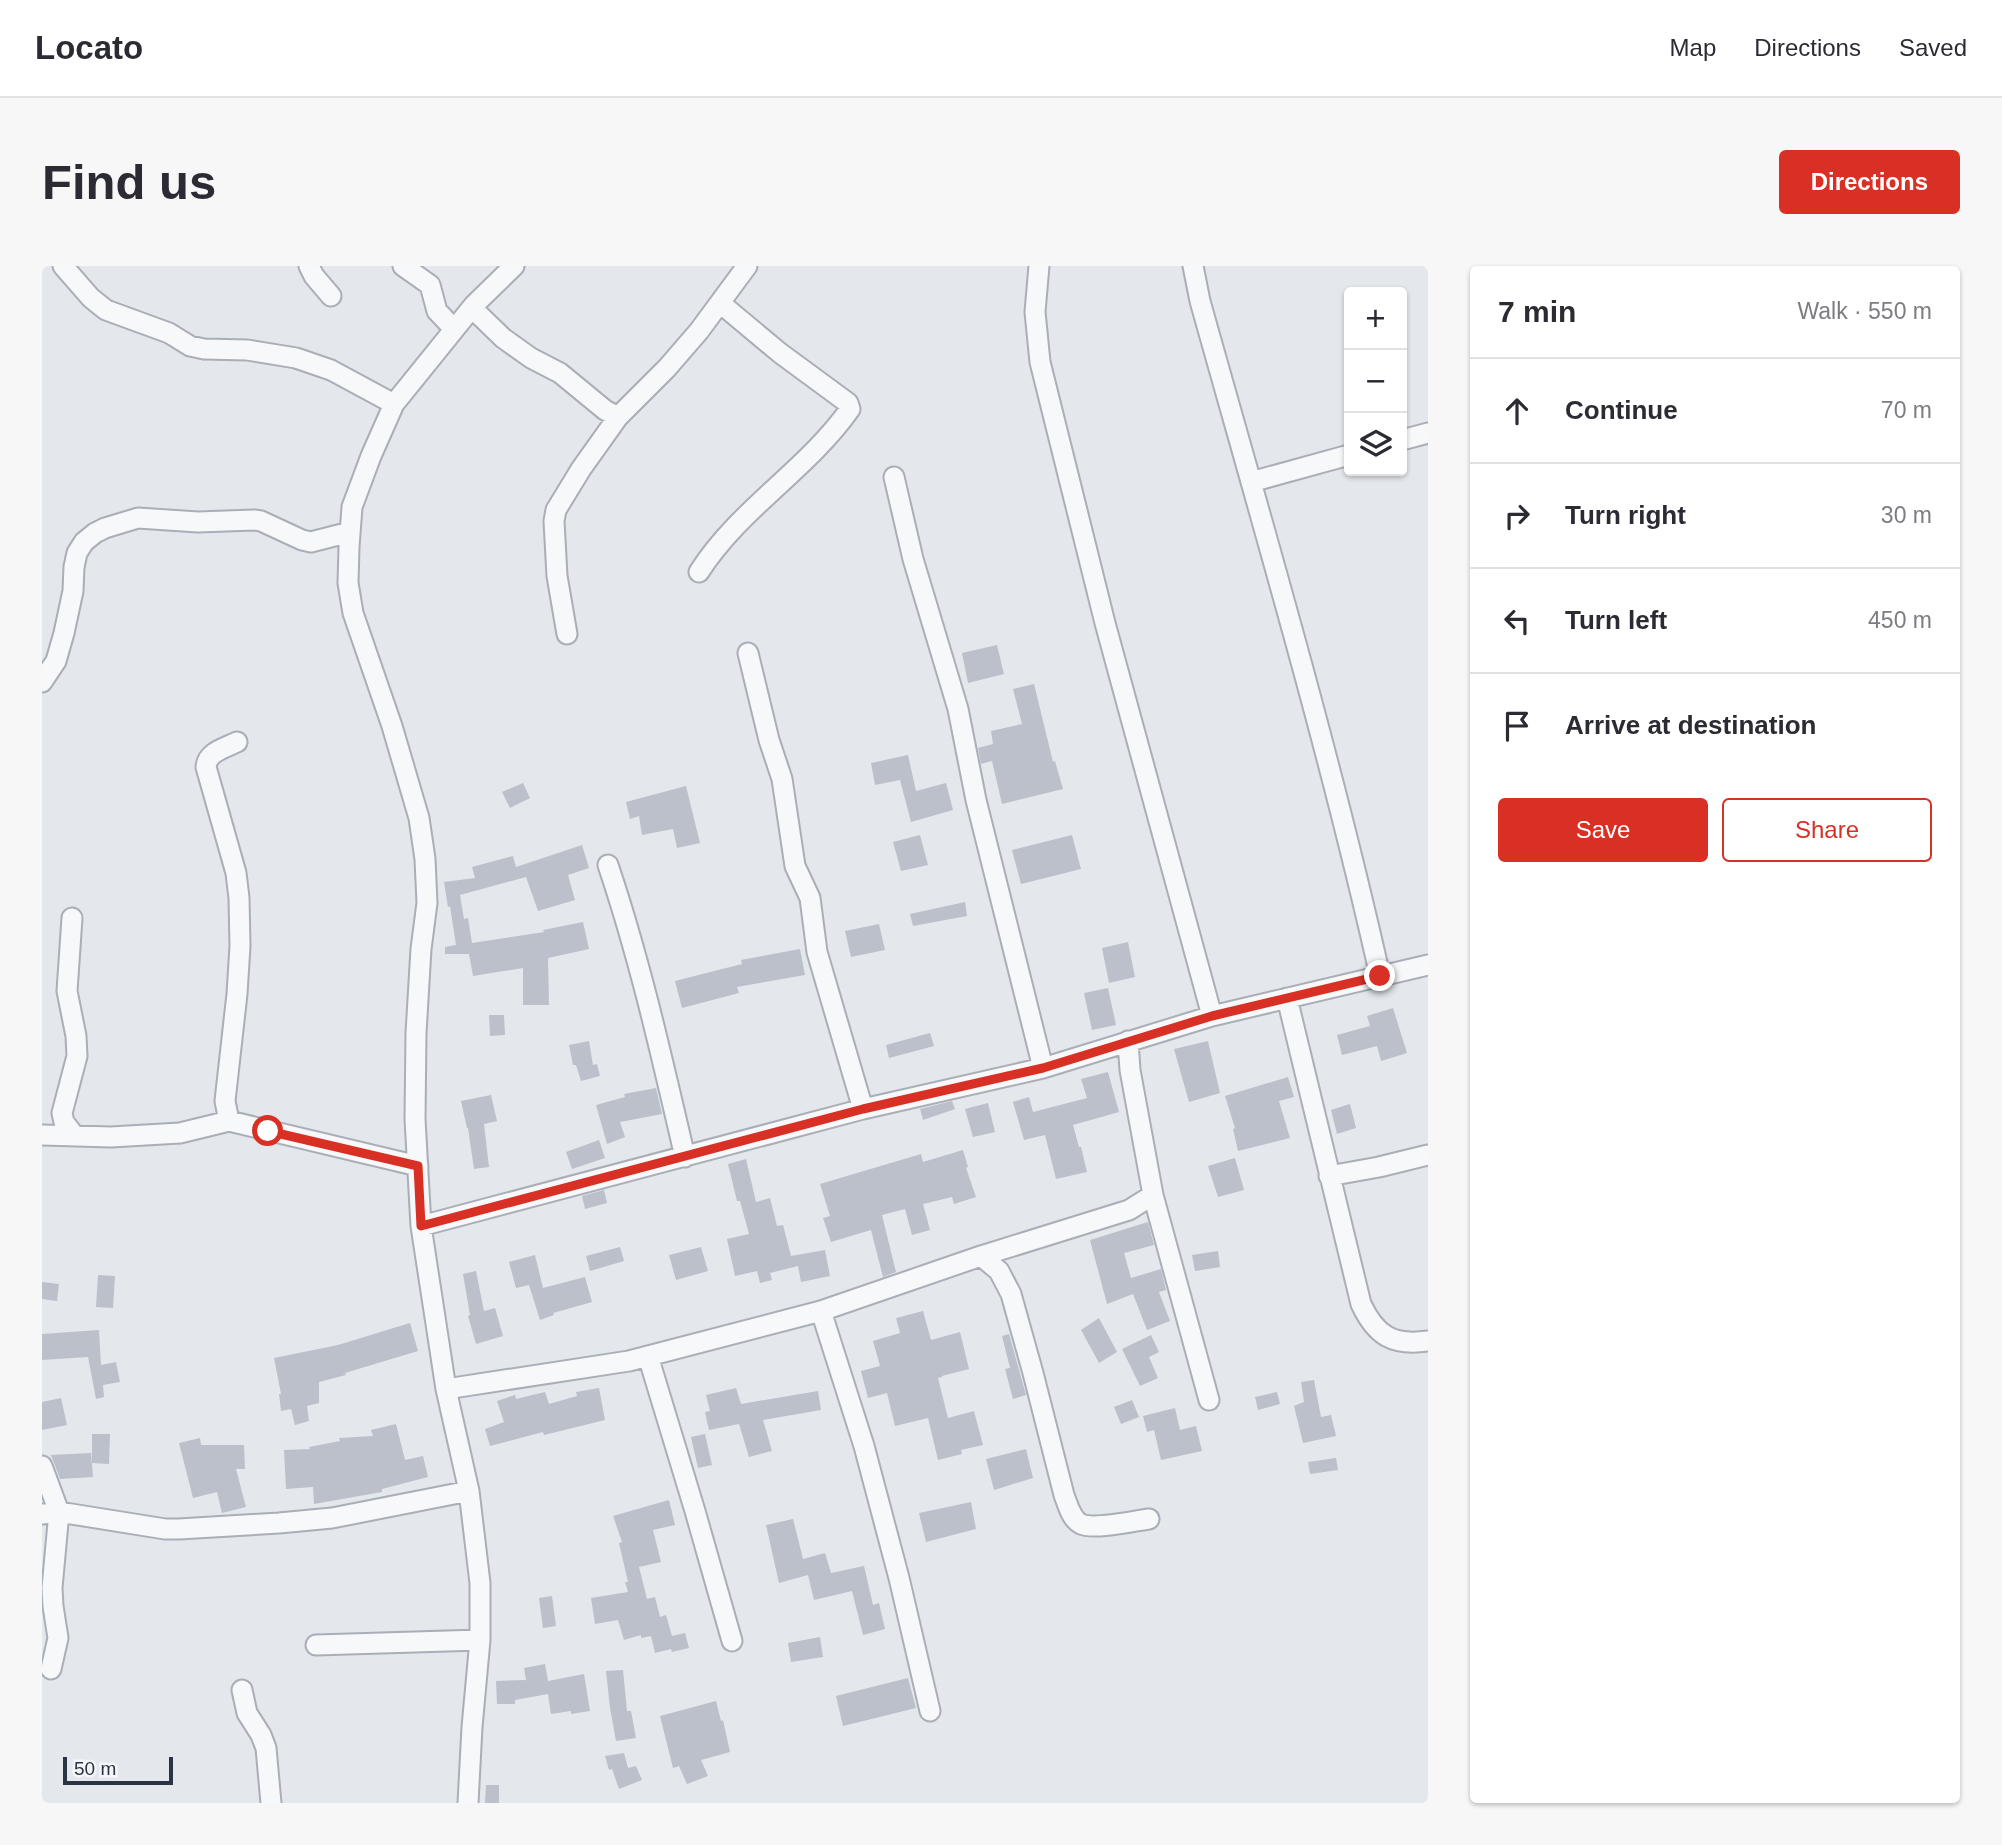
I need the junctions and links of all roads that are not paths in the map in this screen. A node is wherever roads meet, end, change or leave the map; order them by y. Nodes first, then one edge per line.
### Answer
1 (63, 266) edge
2 (309, 266) edge
3 (403, 266) edge
4 (514, 266) edge
5 (747, 266) edge
6 (1039, 266) edge
7 (1193, 266) edge
8 (331, 296) dead end
9 (720, 303) junction
10 (472, 308) junction
11 (454, 329) junction
12 (394, 404) junction
13 (618, 418) junction
14 (1427, 438) edge
15 (1407, 440) edge
16 (1344, 456) edge
17 (894, 477) dead end
18 (1251, 482) junction
19 (350, 532) junction
20 (699, 572) dead end
21 (567, 634) dead end
22 (748, 653) dead end
23 (42, 682) edge
24 (237, 742) dead end
25 (608, 865) dead end
26 (72, 918) dead end
27 (1428, 965) edge
28 (1380, 976) junction
29 (1287, 998) junction
30 (1212, 1016) junction
31 (1128, 1041) junction
32 (1043, 1068) junction
33 (863, 1109) junction
34 (229, 1121) junction
35 (42, 1135) edge
36 (74, 1135) junction
37 (1428, 1155) edge
38 (685, 1157) junction
39 (418, 1166) junction
40 (1329, 1176) junction
41 (1153, 1195) junction
42 (421, 1226) junction
43 (1003, 1249) junction
44 (981, 1256) junction
45 (999, 1270) junction
46 (821, 1311) junction
47 (1428, 1342) edge
48 (649, 1356) junction
49 (446, 1390) junction
50 (1209, 1400) dead end
51 (42, 1466) edge
52 (469, 1491) junction
53 (50, 1513) edge
54 (1149, 1519) dead end
55 (480, 1640) junction
56 (732, 1641) dead end
57 (316, 1644) dead end
58 (51, 1669) dead end
59 (242, 1690) dead end
60 (930, 1711) dead end
61 (271, 1803) edge
62 (468, 1803) edge

1 - 12 street
2 - 8 street
3 - 11 street
4 - 10 street
5 - 9 street
6 - 30 street
7 - 18 street
9 - 13 street
9 - 20 street
10 - 11 street
10 - 13 street
11 - 12 street
12 - 19 street
13 - 21 street
14 - 15 street
16 - 18 street
17 - 32 street
18 - 28 street
19 - 23 street
19 - 39 street
22 - 33 street
24 - 34 street
25 - 38 street
26 - 36 street
27 - 28 street
28 - 29 street
29 - 30 street
29 - 40 street
30 - 31 street
31 - 32 street
31 - 41 street
32 - 33 street
33 - 38 street
34 - 36 street
34 - 39 street
35 - 36 street
37 - 40 street
38 - 42 street
39 - 42 street
40 - 47 street
41 - 43 street
41 - 50 street
42 - 49 street
43 - 44 street
43 - 45 street
44 - 45 street
44 - 46 street
45 - 54 street
46 - 48 street
46 - 60 street
48 - 49 street
48 - 56 street
49 - 52 street
51 - 53 street
52 - 53 street
52 - 55 street
53 - 58 street
55 - 57 street
55 - 62 street
59 - 61 street

